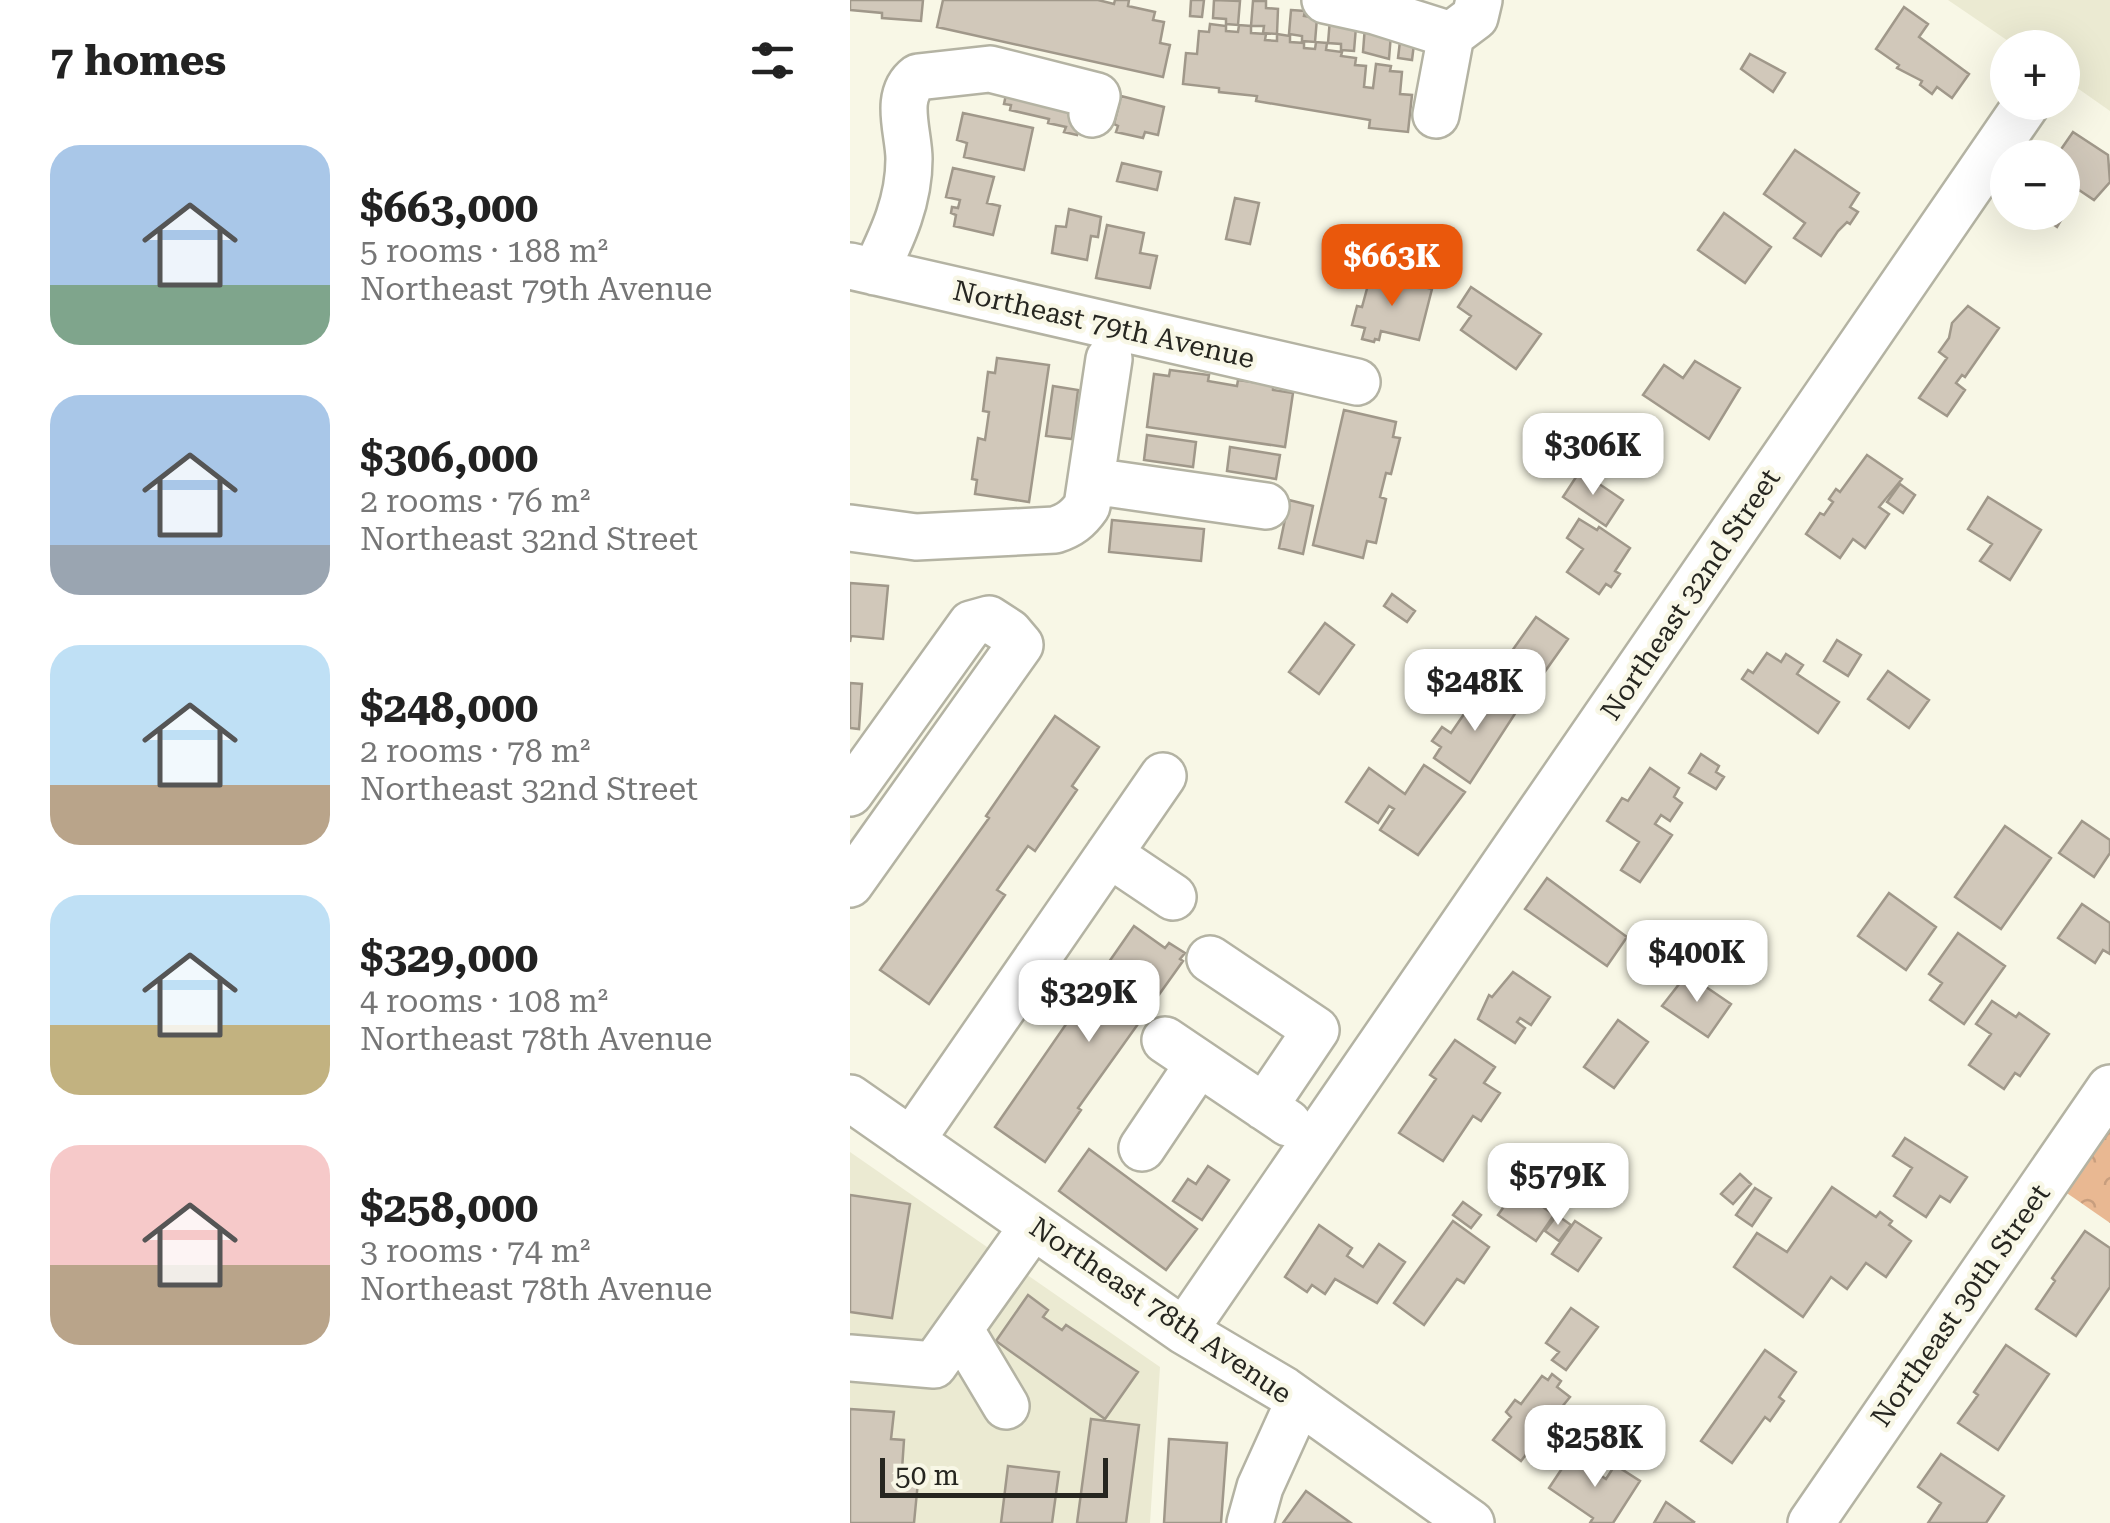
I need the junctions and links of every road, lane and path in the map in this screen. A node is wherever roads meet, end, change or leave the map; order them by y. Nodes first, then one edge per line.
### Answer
1 (1324, 0) edge
2 (1478, 0) edge
3 (1376, 6) edge
4 (1451, 35) junction
5 (1092, 114) dead end
6 (1436, 115) dead end
7 (2016, 120) edge
8 (863, 269) edge
9 (1109, 360) dead end
10 (1358, 382) dead end
11 (1092, 482) junction
12 (1266, 506) dead end
13 (850, 528) edge
14 (1163, 776) dead end
15 (850, 793) edge
16 (1109, 854) junction
17 (850, 884) edge
18 (1173, 898) dead end
19 (1210, 959) dead end
20 (2110, 1088) edge
21 (850, 1098) edge
22 (1264, 1107) junction
23 (911, 1140) junction
24 (1314, 1140) junction
25 (1142, 1148) dead end
26 (1033, 1226) junction
27 (960, 1329) junction
28 (1184, 1331) junction
29 (850, 1358) edge
30 (1299, 1402) junction
31 (1006, 1406) dead end
32 (1250, 1523) edge
33 (1471, 1523) edge
34 (1810, 1523) edge

1 - 3 street
2 - 4 street
3 - 4 street
4 - 6 street
5 - 8 street
7 - 24 street, Northeast 32nd Street
8 - 10 street, Northeast 79th Avenue
9 - 11 street
11 - 12 street
11 - 13 street
14 - 16 street
15 - 17 street
16 - 18 street
16 - 23 street
19 - 22 street
20 - 34 street, Northeast 30th Street
21 - 23 street, Northeast 78th Avenue
22 - 24 street
22 - 25 street
23 - 26 street, Northeast 78th Avenue
24 - 28 street, Northeast 32nd Street
26 - 27 street
26 - 28 street, Northeast 78th Avenue
27 - 29 street
27 - 31 street
28 - 30 street, Northeast 78th Avenue
30 - 32 street
30 - 33 street, Northeast 78th Avenue

